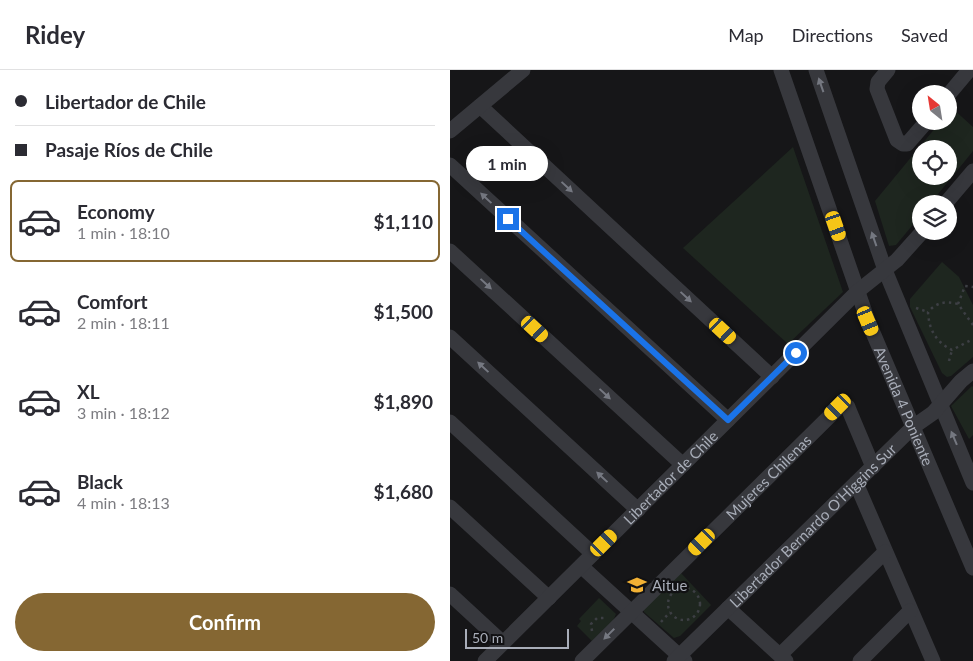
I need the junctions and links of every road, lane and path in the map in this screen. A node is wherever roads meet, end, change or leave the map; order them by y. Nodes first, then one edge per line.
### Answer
1 (523, 70) edge
2 (781, 70) edge
3 (816, 70) edge
4 (888, 70) edge
5 (969, 70) edge
6 (956, 85) edge
7 (480, 106) junction
8 (920, 130) edge
9 (450, 132) edge
10 (450, 165) edge
11 (973, 170) edge
12 (952, 195) edge
13 (915, 240) edge
14 (450, 251) edge
15 (885, 270) junction
16 (973, 287) edge
17 (858, 292) junction
18 (958, 304) junction
19 (914, 307) dead end
20 (928, 312) junction
21 (973, 325) edge
22 (450, 337) edge
23 (973, 339) edge
24 (952, 350) junction
25 (949, 361) dead end
26 (973, 371) edge
27 (772, 377) junction
28 (940, 406) junction
29 (728, 420) junction
30 (450, 422) edge
31 (914, 427) junction
32 (683, 466) junction
33 (873, 467) junction
34 (856, 483) junction
35 (973, 483) edge
36 (450, 507) edge
37 (638, 510) junction
38 (885, 552) junction
39 (593, 554) junction
40 (581, 566) junction
41 (973, 568) edge
42 (450, 594) edge
43 (548, 598) junction
44 (728, 608) junction
45 (910, 611) junction
46 (632, 612) junction
47 (670, 612) junction
48 (658, 624) dead end
49 (503, 643) junction
50 (783, 658) edge
51 (680, 659) edge
52 (485, 661) edge
53 (582, 661) edge
54 (860, 661) edge
55 (932, 661) edge

1 - 7 street
2 - 17 street, Avenida 4 Poniente
15 -> 3 street
4 - 8 street
5 - 6 street
7 - 9 street
7 -> 27 street
29 -> 10 street
11 - 12 street
13 - 15 street, Libertador de Chile
14 -> 32 street
15 - 17 street, Libertador de Chile
15 - 28 street
16 - 18 path
17 - 27 street, Libertador de Chile
17 - 31 street, Avenida 4 Poniente
18 - 20 path
18 - 21 path
19 - 20 path
20 - 24 path
37 -> 22 street
23 - 24 path
24 - 25 path
26 - 28 street, Libertador Bernardo O'Higgins Sur
27 - 29 street, Libertador de Chile
28 - 31 street, Libertador Bernardo O'Higgins Sur
35 -> 28 street
29 - 32 street, Libertador de Chile
30 - 39 street
31 - 33 street, Libertador Bernardo O'Higgins Sur
31 - 41 street, Avenida 4 Poniente
32 - 37 street, Libertador de Chile
33 - 34 street, Libertador Bernardo O'Higgins Sur
33 - 46 street, Mujeres Chilenas
34 - 38 street
34 - 44 street, Libertador Bernardo O'Higgins Sur
36 - 43 street
37 - 39 street, Libertador de Chile
38 - 45 street
38 - 50 street
39 - 40 street, Libertador de Chile
40 - 43 street, Libertador de Chile
40 - 46 street
42 - 49 street
43 - 49 street, Libertador de Chile
44 - 50 street
44 - 51 street, Libertador Bernardo O'Higgins Sur
45 - 54 street
45 - 55 street
46 - 51 street
46 -> 53 street, Mujeres Chilenas
47 - 47 path
47 - 48 path
49 - 52 street, Libertador de Chile

